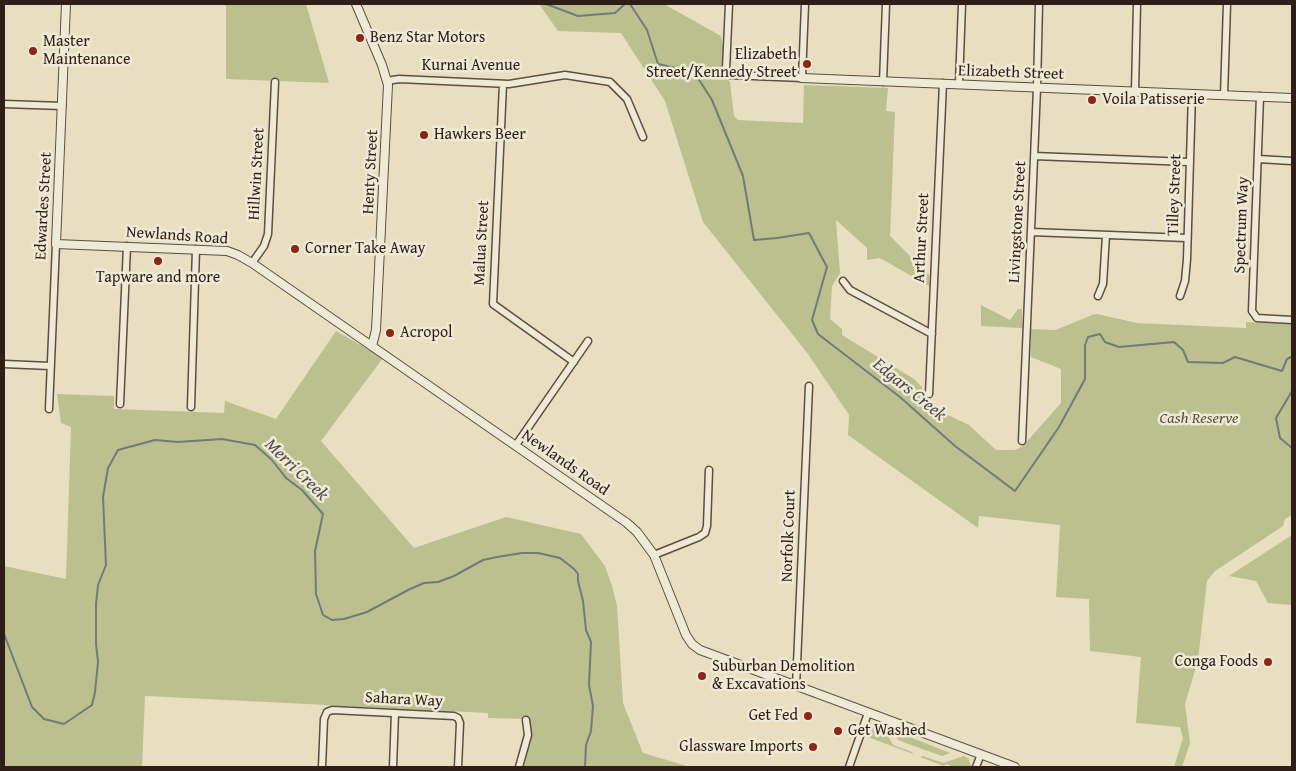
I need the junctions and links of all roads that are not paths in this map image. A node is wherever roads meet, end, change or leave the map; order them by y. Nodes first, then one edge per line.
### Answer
1 (66, 4) edge
2 (356, 4) edge
3 (728, 4) edge
4 (806, 4) edge
5 (886, 4) edge
6 (962, 4) edge
7 (1039, 4) edge
8 (1137, 4) edge
9 (1227, 4) edge
10 (802, 78) junction
11 (387, 81) junction
12 (274, 82) dead end
13 (883, 82) junction
14 (943, 83) junction
15 (503, 84) junction
16 (959, 84) junction
17 (1038, 88) junction
18 (1135, 91) junction
19 (1192, 94) junction
20 (1224, 95) junction
21 (1260, 96) junction
22 (1292, 98) edge
23 (4, 104) edge
24 (62, 106) junction
25 (644, 137) dead end
26 (1034, 156) junction
27 (1258, 159) junction
28 (1292, 161) edge
29 (1189, 162) junction
30 (1031, 232) junction
31 (1106, 235) junction
32 (1187, 238) junction
33 (56, 244) junction
34 (127, 246) junction
35 (196, 250) junction
36 (252, 263) junction
37 (842, 281) dead end
38 (1098, 296) dead end
39 (1180, 296) dead end
40 (1292, 320) edge
41 (932, 334) junction
42 (588, 342) dead end
43 (372, 346) junction
44 (574, 362) junction
45 (4, 364) edge
46 (50, 366) junction
47 (809, 386) dead end
48 (929, 394) dead end
49 (120, 404) dead end
50 (191, 406) dead end
51 (49, 409) dead end
52 (1022, 441) dead end
53 (516, 445) junction
54 (709, 470) dead end
55 (654, 555) junction
56 (796, 687) junction
57 (395, 713) junction
58 (868, 713) junction
59 (526, 720) dead end
60 (981, 754) junction
61 (322, 767) edge
62 (393, 767) edge
63 (458, 767) edge
64 (519, 767) edge
65 (849, 767) edge
66 (976, 767) edge
67 (1015, 767) edge

1 - 24 street, Edwardes Street
2 - 11 street, Henty Street
3 - 10 street, Elizabeth Street
4 - 10 street
5 - 13 street
6 - 16 street
7 - 17 street, Livingstone Street
8 - 18 street
9 - 20 street
10 - 13 street, Elizabeth Street
11 - 15 street, Kurnai Avenue
11 - 43 street, Henty Street
12 - 36 street, Hillwin Street
13 - 14 street, Elizabeth Street
14 - 16 street, Elizabeth Street
14 - 41 street, Arthur Street
15 - 25 street, Kurnai Avenue
15 - 44 street, Malua Street
16 - 17 street, Elizabeth Street
17 - 18 street, Elizabeth Street
17 - 26 street, Livingstone Street
18 - 19 street, Elizabeth Street
19 - 20 street, Elizabeth Street
19 - 29 street, Tilley Street
20 - 21 street, Elizabeth Street
21 - 22 street, Elizabeth Street
21 - 27 street, Spectrum Way
23 - 24 street
24 - 33 street, Edwardes Street
26 - 29 street
26 - 30 street, Livingstone Street
27 - 28 street
27 - 40 street, Spectrum Way
29 - 32 street, Tilley Street
30 - 31 street
30 - 52 street, Livingstone Street
31 - 32 street
31 - 38 street
32 - 39 street, Tilley Street
33 - 34 street, Newlands Road
33 - 46 street, Edwardes Street
34 - 35 street, Newlands Road
34 - 49 street
35 - 36 street, Newlands Road
35 - 50 street
36 - 43 street, Newlands Road
37 - 41 street
41 - 48 street, Arthur Street
42 - 44 street
43 - 53 street, Newlands Road
44 - 53 street
45 - 46 street
46 - 51 street, Edwardes Street
47 - 56 street, Norfolk Court
53 - 55 street, Newlands Road
54 - 55 street
55 - 56 street, Newlands Road
56 - 58 street, Newlands Road
57 - 61 street, Sahara Way
57 - 62 street
57 - 63 street, Sahara Way
58 - 60 street, Newlands Road
58 - 65 street
59 - 64 street
60 - 66 street
60 - 67 street, Newlands Road

